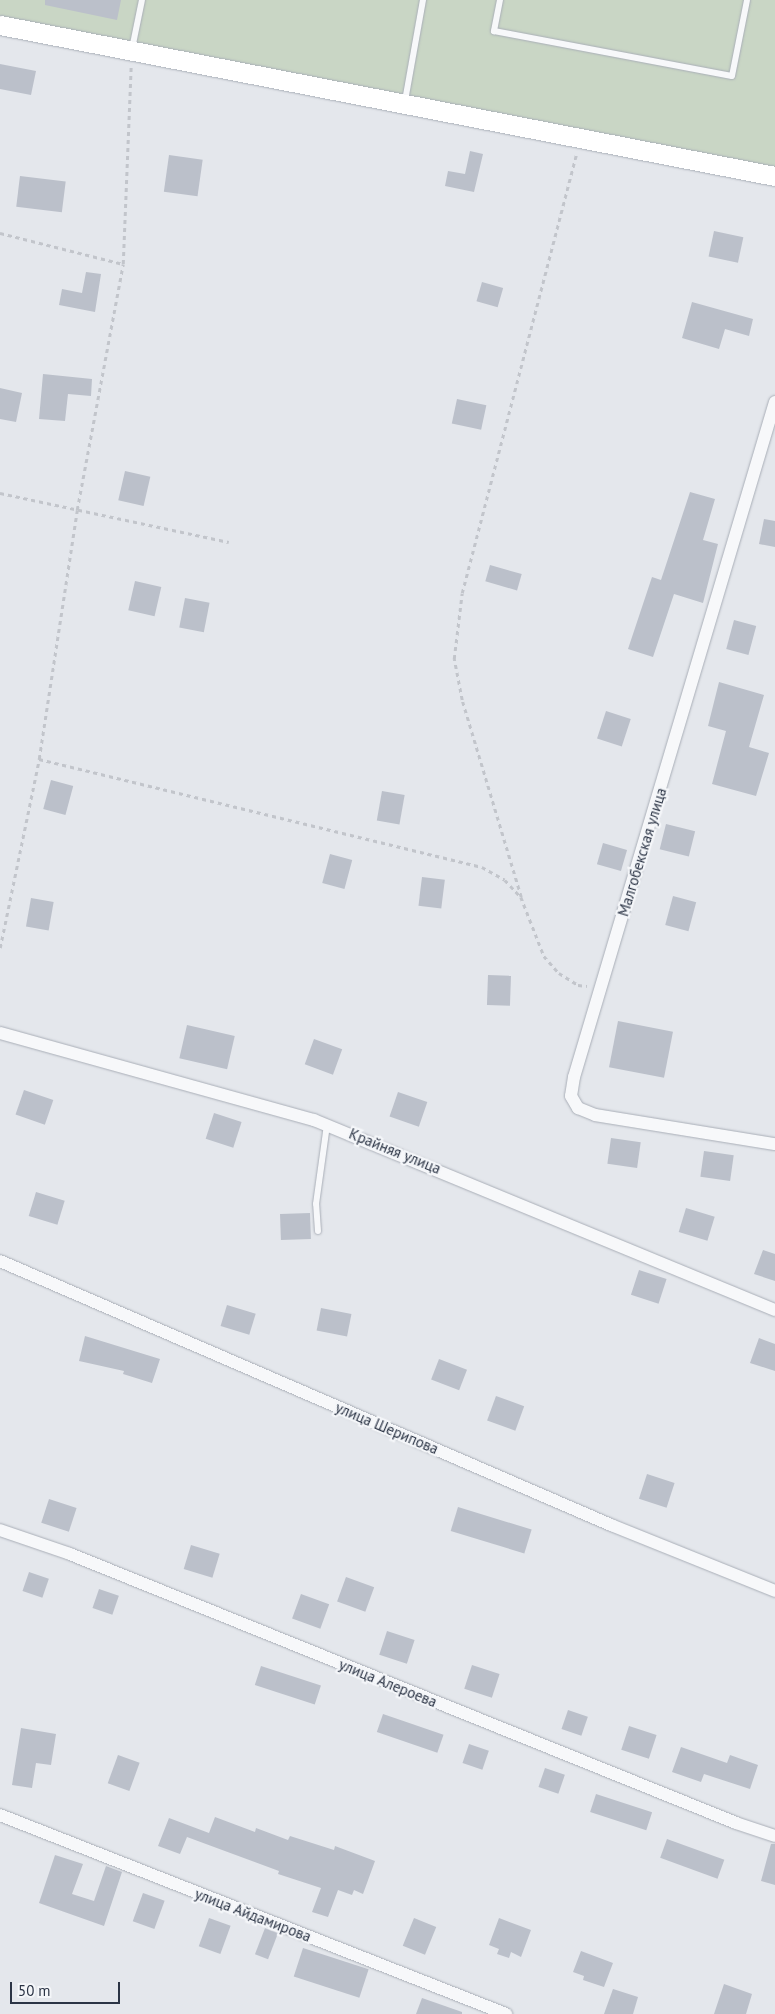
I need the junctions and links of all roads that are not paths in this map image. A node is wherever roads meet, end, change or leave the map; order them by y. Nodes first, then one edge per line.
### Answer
1 (142, 0) edge
2 (423, 0) edge
3 (500, 0) edge
4 (747, 0) edge
5 (0, 25) edge
6 (132, 50) junction
7 (405, 103) junction
8 (775, 176) edge
9 (775, 402) edge
10 (0, 1034) edge
11 (327, 1125) junction
12 (775, 1144) edge
13 (318, 1231) dead end
14 (0, 1262) edge
15 (775, 1310) edge
16 (0, 1530) edge
17 (775, 1591) edge
18 (0, 1815) edge
19 (775, 1836) edge
20 (506, 2014) edge

1 - 6 lane
2 - 7 lane
3 - 4 lane
5 - 6 street
6 - 7 street
7 - 8 street
9 - 12 street, Малгобекская улица
10 - 11 street, Крайняя улица
11 - 13 lane
11 - 15 street, Крайняя улица
14 - 17 street, улица Шерипова
16 - 19 street, улица Алероева
18 - 20 street, улица Айдамирова

